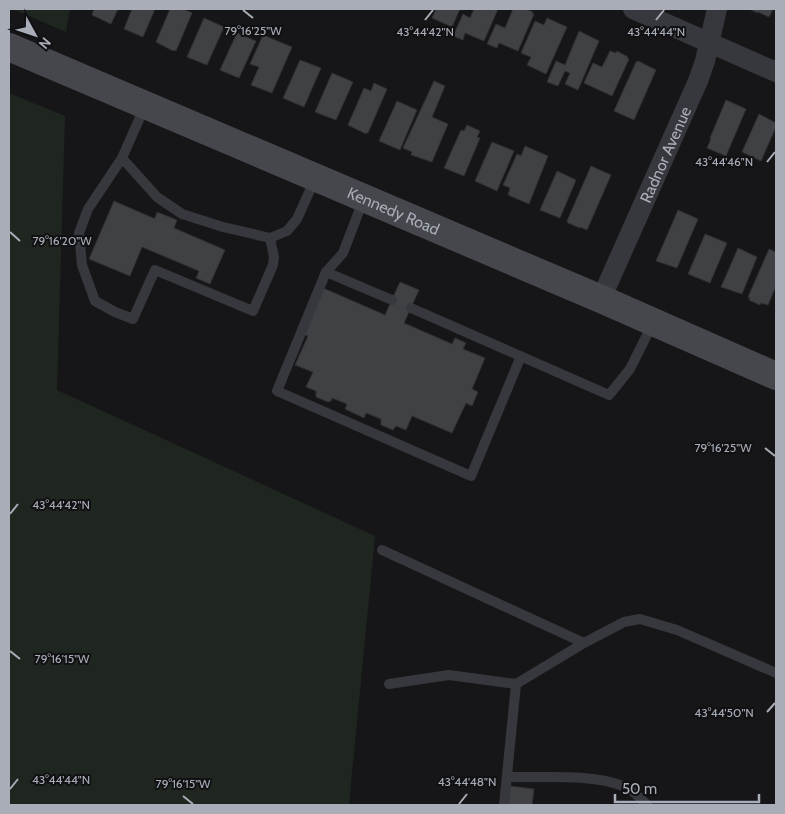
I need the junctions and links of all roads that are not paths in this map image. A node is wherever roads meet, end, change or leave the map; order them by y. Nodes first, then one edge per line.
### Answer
1 (633, 9) edge
2 (717, 9) edge
3 (709, 42) junction
4 (9, 47) edge
5 (776, 72) edge
6 (145, 105) junction
7 (122, 158) junction
8 (316, 178) junction
9 (364, 198) junction
10 (270, 238) junction
11 (326, 272) junction
12 (601, 298) junction
13 (392, 300) dead end
14 (411, 308) dead end
15 (653, 322) junction
16 (521, 356) junction
17 (776, 376) edge
18 (382, 550) dead end
19 (584, 643) junction
20 (776, 673) edge
21 (389, 684) dead end
22 (516, 684) junction
23 (507, 777) junction
24 (504, 805) edge
25 (647, 805) edge

1 - 3 street
2 - 3 street, Radnor Avenue
3 - 5 street
3 - 12 street, Radnor Avenue
4 - 6 main road, Kennedy Road
6 - 7 lane
6 - 8 main road, Kennedy Road
7 - 10 lane
7 - 10 lane
8 - 9 main road, Kennedy Road
8 - 10 lane
9 - 11 lane
9 - 12 main road, Kennedy Road
11 - 13 lane
11 - 16 lane
12 - 15 main road, Kennedy Road
14 - 16 lane
15 - 16 lane
15 - 17 main road, Kennedy Road
18 - 19 lane
19 - 20 lane
19 - 22 lane
21 - 22 lane
22 - 23 lane
23 - 24 lane
23 - 25 lane

